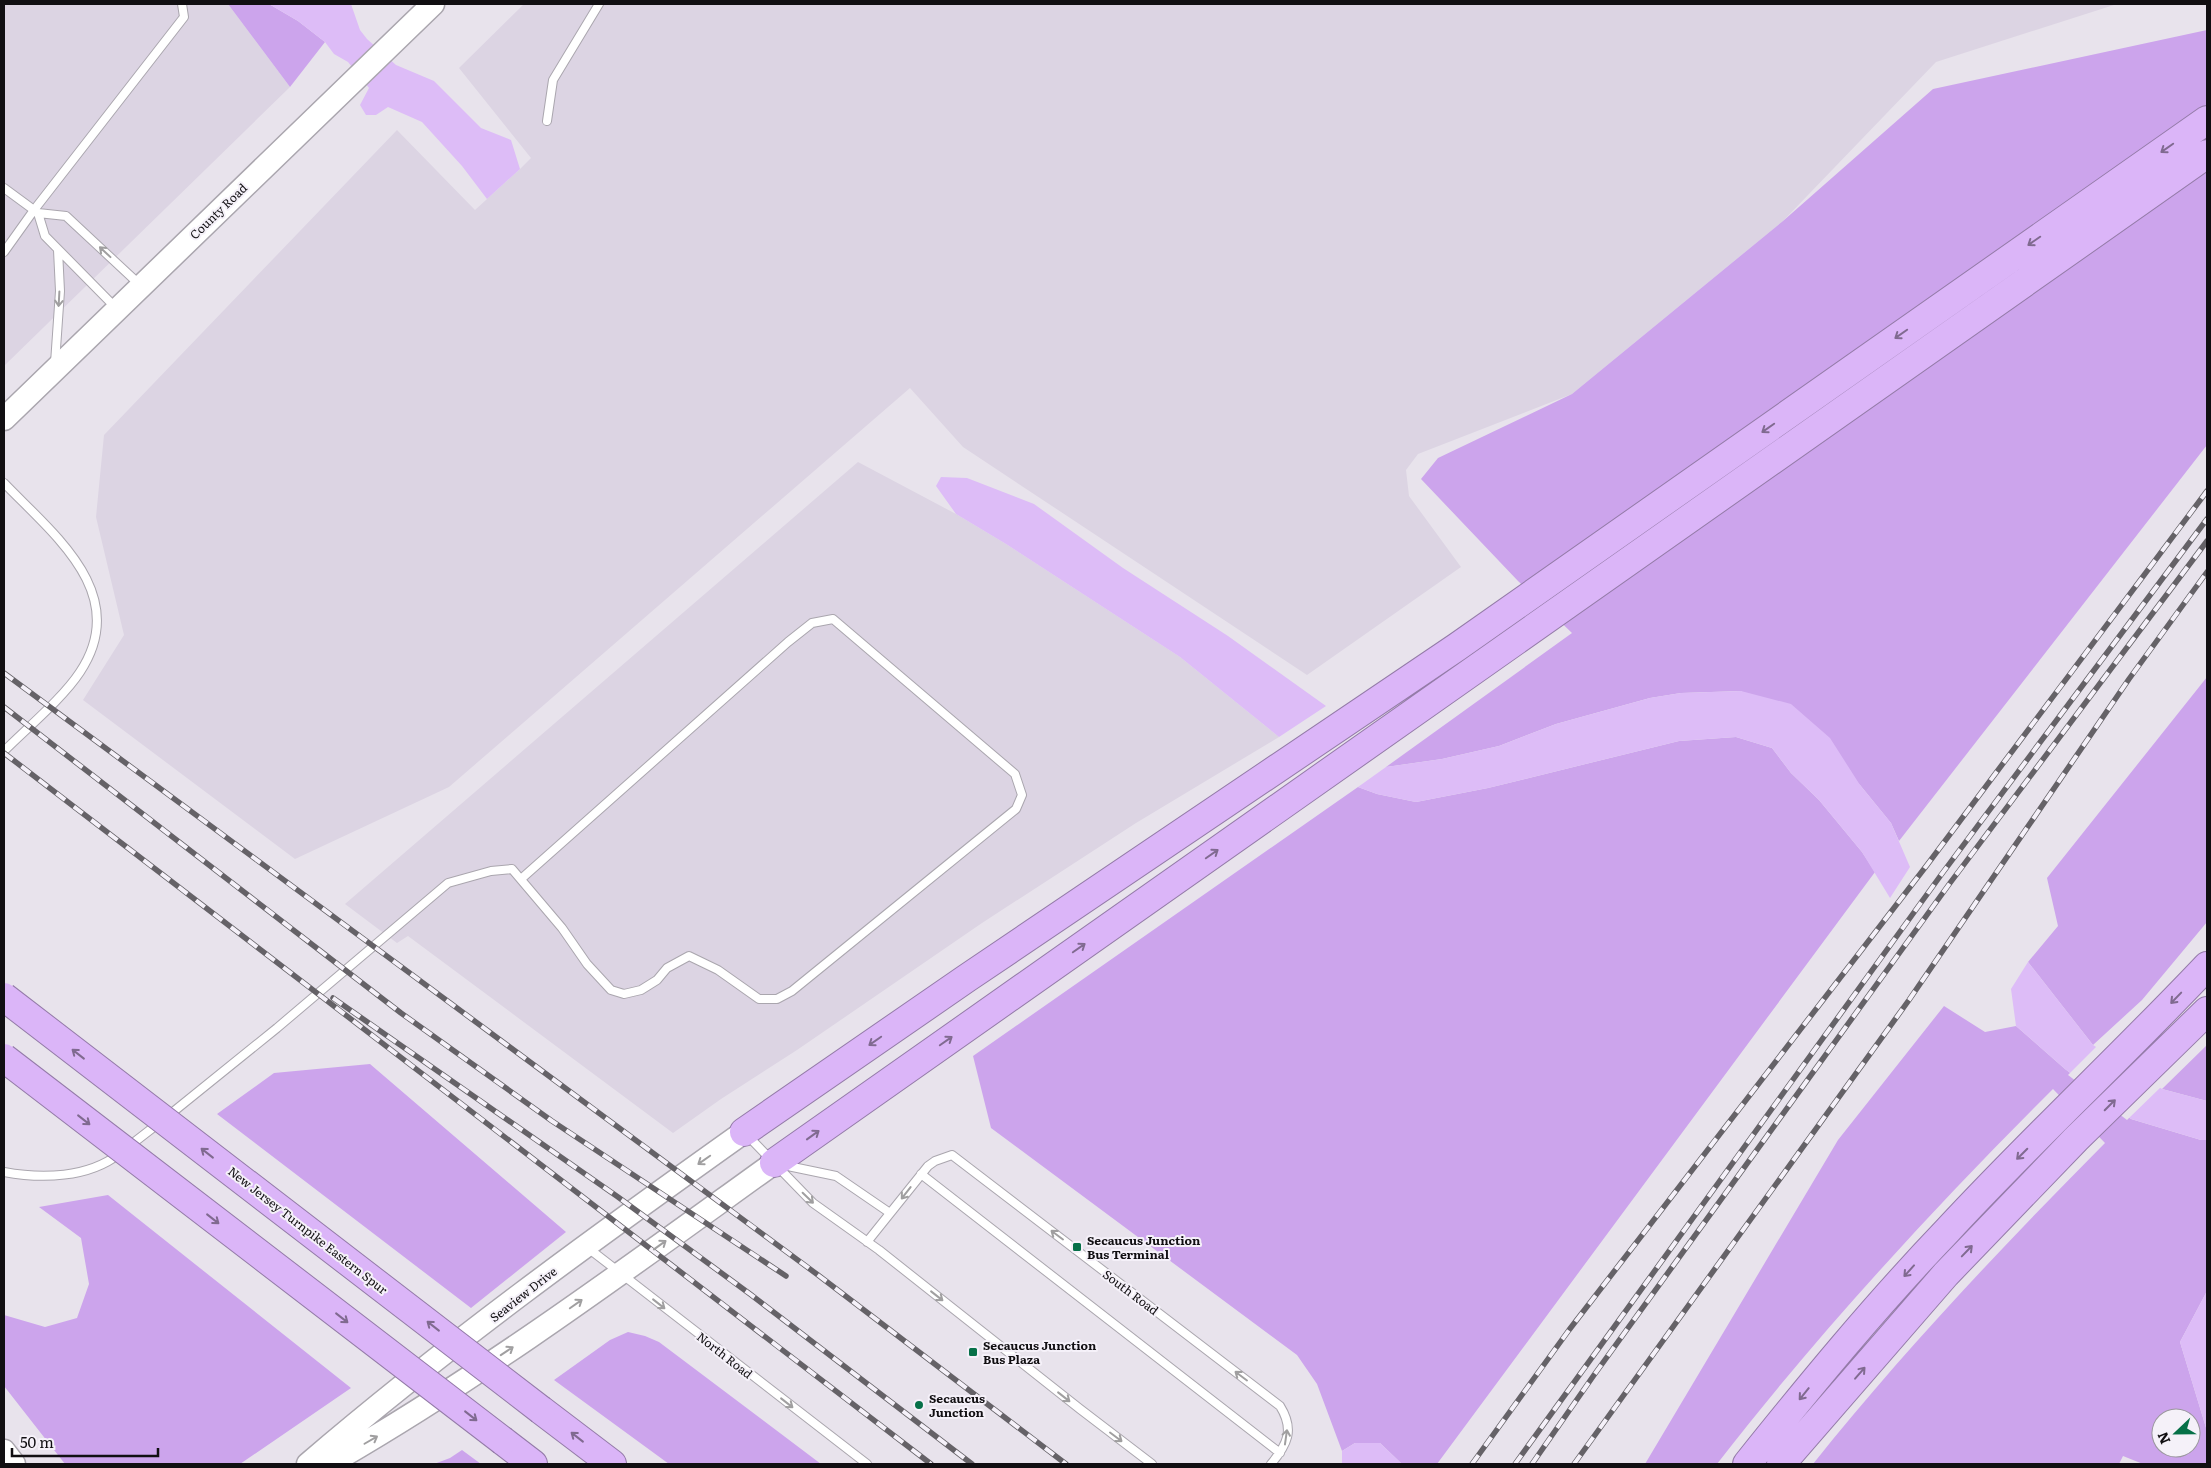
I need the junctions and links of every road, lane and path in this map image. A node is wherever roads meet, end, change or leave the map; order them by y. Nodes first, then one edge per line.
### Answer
1 (182, 4) edge
2 (433, 4) edge
3 (599, 4) edge
4 (2207, 120) edge
5 (547, 121) dead end
6 (2207, 154) edge
7 (4, 188) edge
8 (36, 211) junction
9 (58, 250) junction
10 (4, 252) edge
11 (140, 286) junction
12 (117, 309) junction
13 (54, 370) junction
14 (4, 419) edge
15 (4, 483) edge
16 (4, 752) edge
17 (521, 879) junction
18 (2207, 966) edge
19 (4, 997) edge
20 (2207, 1011) edge
21 (4, 1058) edge
22 (744, 1132) junction
23 (774, 1163) junction
24 (4, 1172) edge
25 (921, 1174) junction
26 (890, 1213) junction
27 (867, 1242) junction
28 (585, 1245) junction
29 (620, 1274) junction
30 (1805, 1436) junction
31 (4, 1451) edge
32 (1280, 1453) junction
33 (14, 1464) edge
34 (308, 1464) edge
35 (329, 1464) edge
36 (533, 1464) edge
37 (612, 1464) edge
38 (867, 1464) edge
39 (1152, 1464) edge
40 (1271, 1464) edge
41 (1747, 1464) edge
42 (1781, 1464) edge
43 (1786, 1464) edge

1 - 8 lane
2 - 11 main road, County Road
3 - 5 lane
4 -> 22 highway
23 -> 6 highway
7 - 8 lane
8 - 9 lane
8 - 10 lane
11 -> 8 lane
9 - 12 lane
9 -> 13 lane
11 - 12 main road, County Road
12 - 13 main road, County Road
13 - 14 main road, County Road
15 - 16 lane
17 - 17 lane
17 - 24 lane
18 -> 41 highway
37 -> 19 highway, New Jersey Turnpike Eastern Spur, bridge
30 -> 20 highway
21 -> 36 highway, bridge
22 - 23 lane
22 -> 28 main road, Seaview Drive
23 - 26 lane
23 -> 27 lane
29 -> 23 main road
25 -> 26 lane, South Road
25 - 32 lane
32 -> 25 lane, South Road
26 - 27 lane, South Road
27 -> 39 lane
28 - 29 lane, North Road
28 - 34 main road, Seaview Drive
35 -> 29 main road
29 -> 38 lane, North Road
30 - 42 highway
30 - 43 highway
31 - 33 main road
32 - 40 lane, South Road

